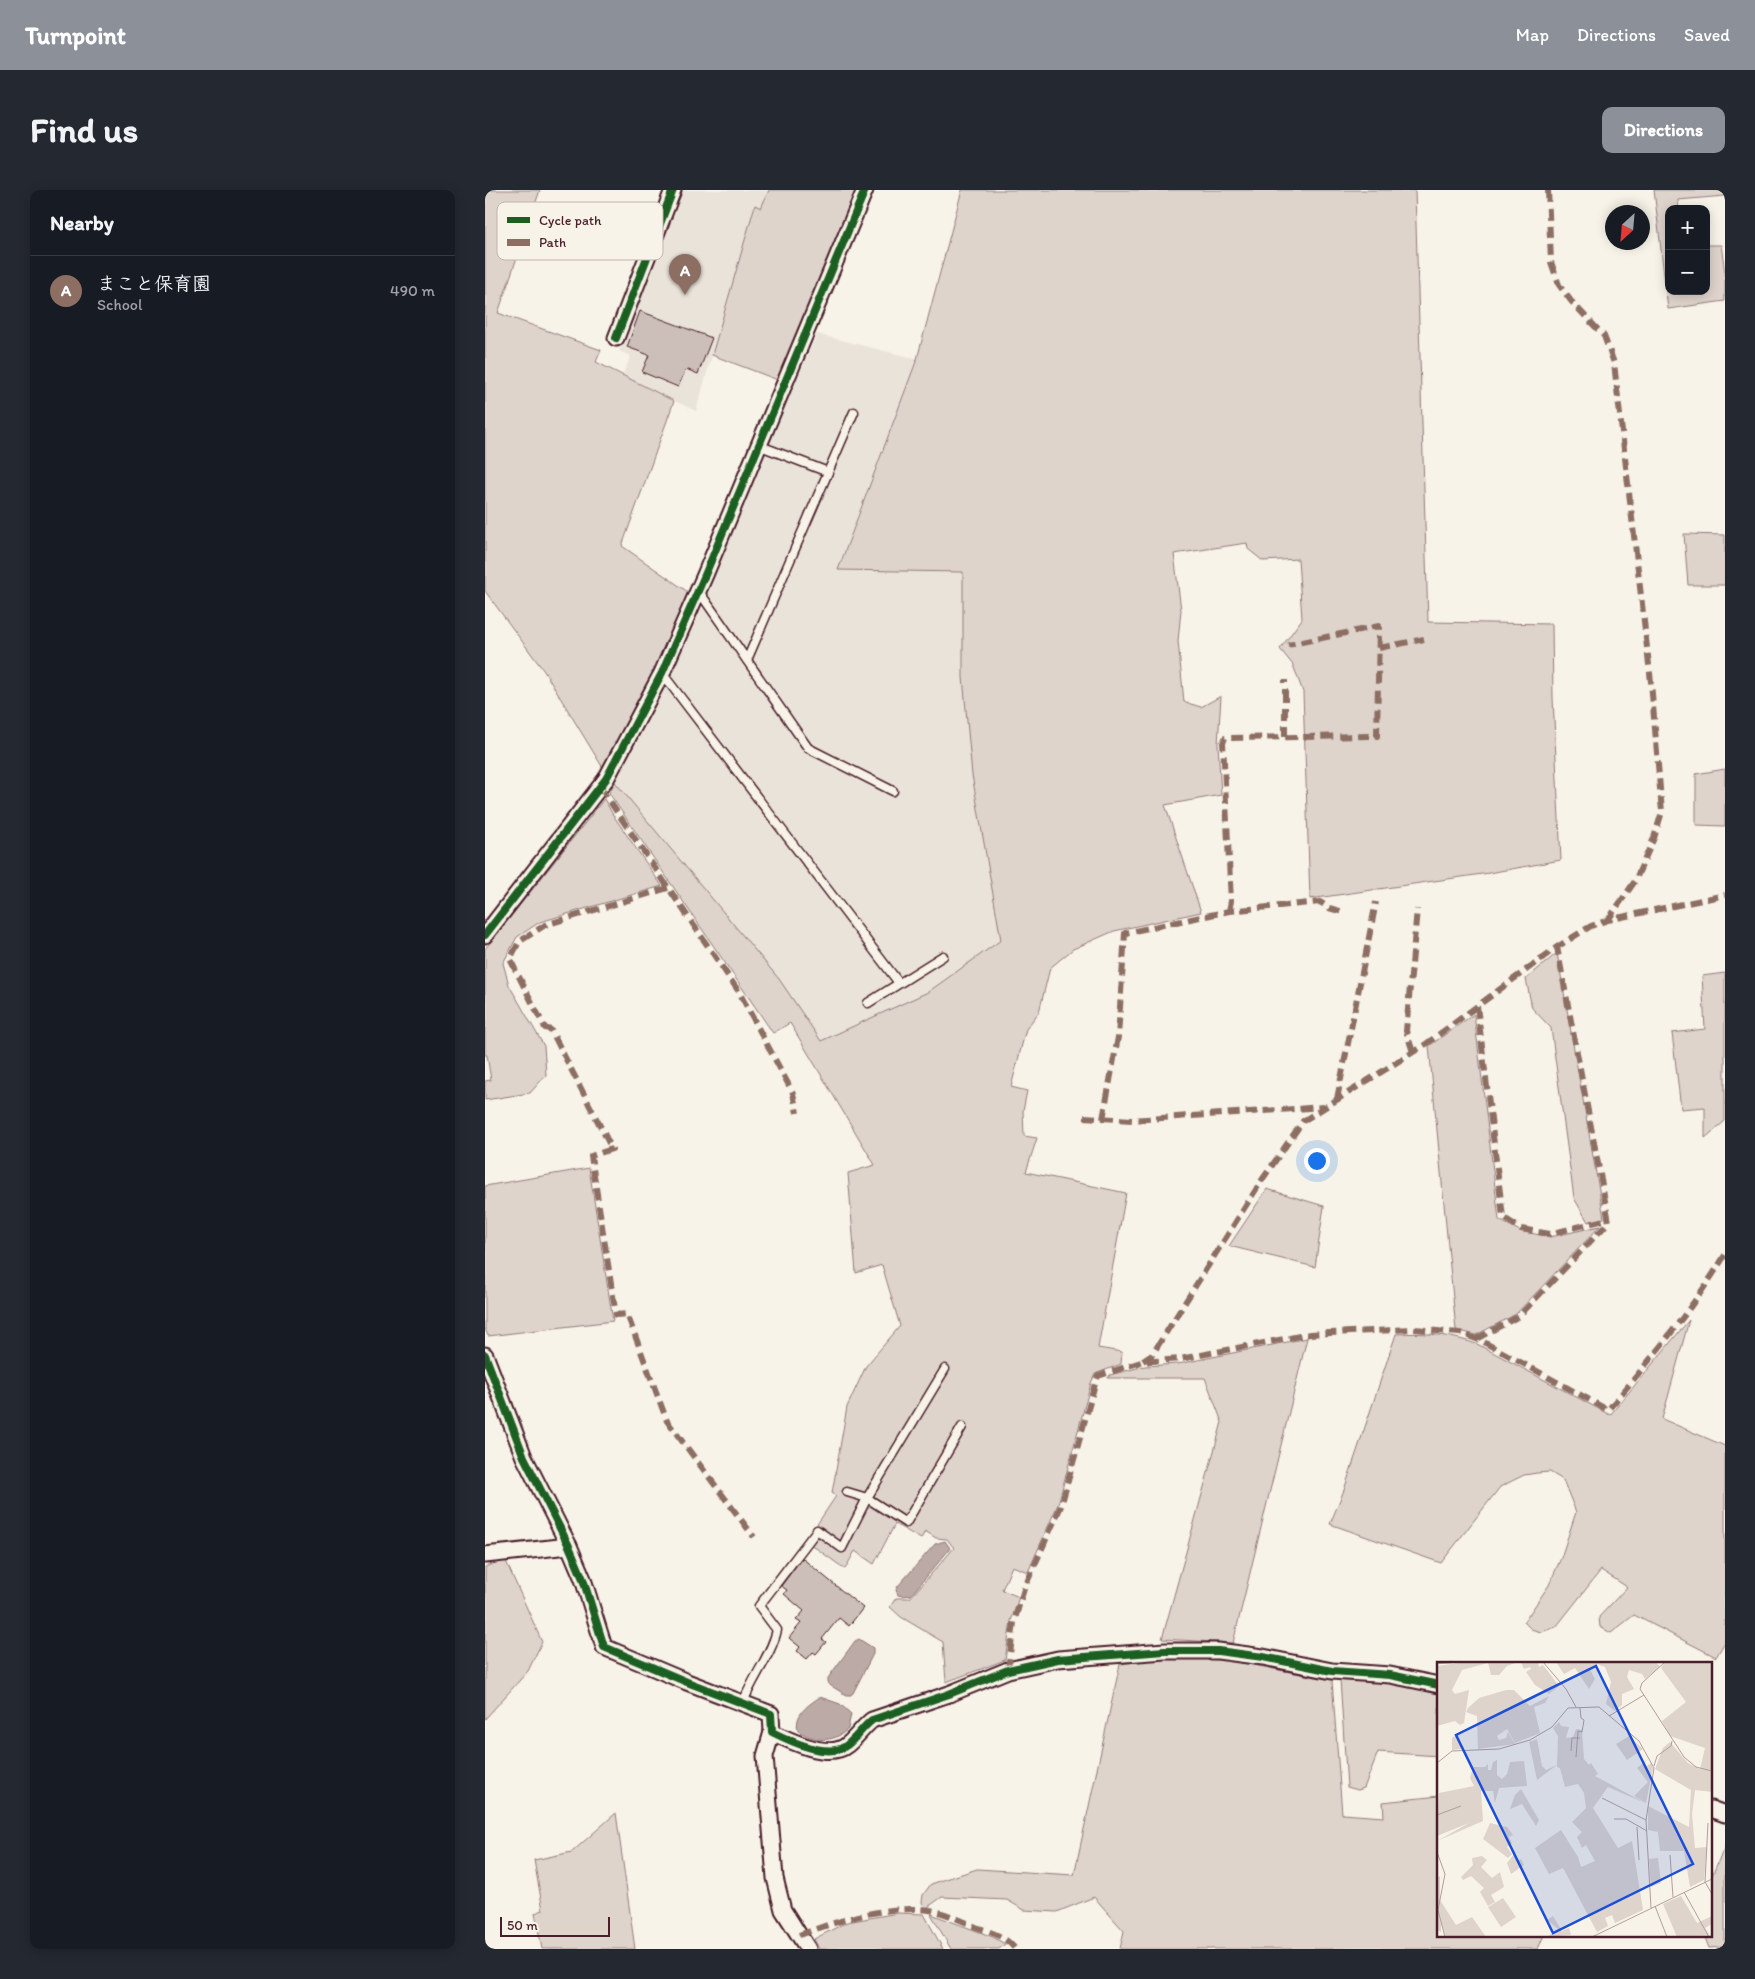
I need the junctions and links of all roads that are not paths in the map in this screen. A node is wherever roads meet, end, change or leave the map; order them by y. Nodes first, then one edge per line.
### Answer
1 (673, 190) edge
2 (865, 190) edge
3 (663, 216) edge
4 (646, 260) edge
5 (616, 338) dead end
6 (854, 412) dead end
7 (758, 445) junction
8 (828, 472) junction
9 (698, 590) junction
10 (747, 660) junction
11 (662, 672) junction
12 (893, 791) dead end
13 (485, 935) edge
14 (943, 956) dead end
15 (899, 983) junction
16 (868, 1003) dead end
17 (485, 1355) edge
18 (945, 1369) dead end
19 (962, 1427) dead end
20 (847, 1492) dead end
21 (867, 1498) junction
22 (569, 1546) junction
23 (485, 1555) edge
24 (1437, 1685) edge
25 (743, 1703) junction
26 (772, 1732) junction
27 (1713, 1810) edge
28 (1725, 1814) edge
29 (808, 1949) edge

1 - 3 street
2 - 7 street
4 - 5 street
6 - 8 lane
7 - 8 lane
7 - 9 street
8 - 10 lane
9 - 10 lane
9 - 11 street
10 - 12 lane
11 - 13 street
11 - 15 lane
14 - 15 lane
15 - 16 lane
17 - 22 street
18 - 21 lane
19 - 21 lane
20 - 21 lane
21 - 25 lane
22 - 23 street
22 - 25 street
24 - 26 street
25 - 26 street
26 - 29 street
27 - 28 street

